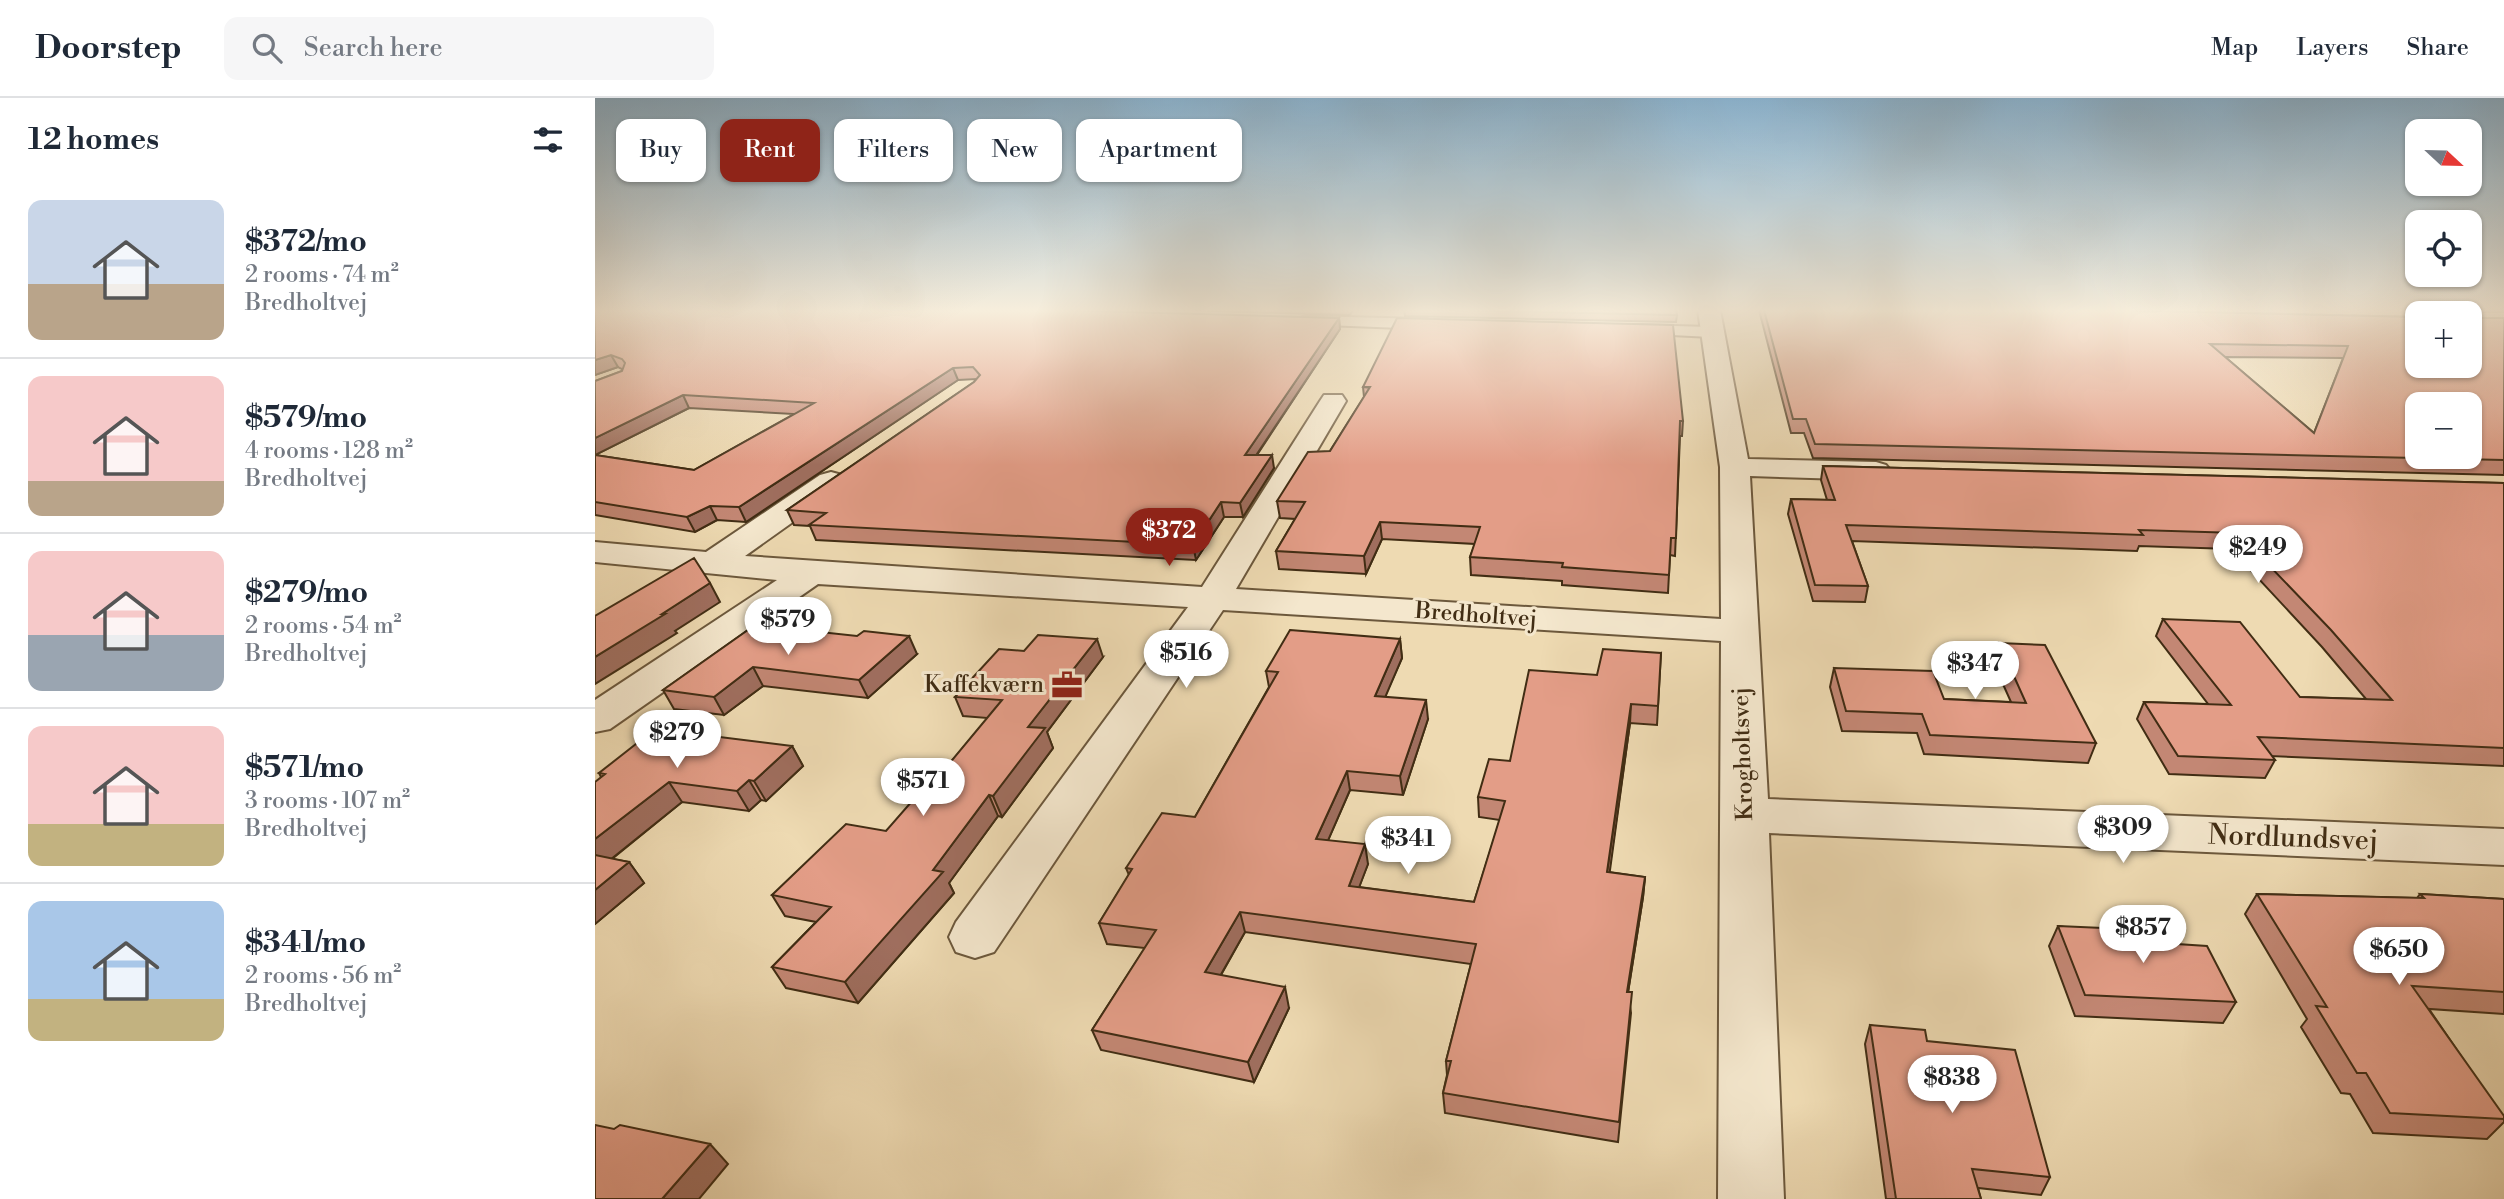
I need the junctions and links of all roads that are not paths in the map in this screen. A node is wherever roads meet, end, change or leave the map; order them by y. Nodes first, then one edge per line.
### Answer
1 (1717, 361) edge
2 (1333, 401) dead end
3 (860, 461) edge
4 (1735, 467) junction
5 (1908, 471) edge
6 (595, 552) edge
7 (710, 565) junction
8 (811, 573) junction
9 (1212, 599) junction
10 (1740, 631) junction
11 (595, 719) edge
12 (1745, 815) junction
13 (2504, 847) edge
14 (975, 937) dead end
15 (1751, 1199) edge

1 - 4 street, Krogholtsvej
2 - 9 street
3 - 7 street
4 - 5 street
4 - 10 street, Krogholtsvej
6 - 7 street, Bredholtvej
7 - 8 street, Bredholtvej
8 - 9 street, Bredholtvej
8 - 11 street
9 - 10 street, Bredholtvej
9 - 14 street
10 - 12 street, Krogholtsvej
12 - 13 street, Nordlundsvej
12 - 15 street, Krogholtsvej

